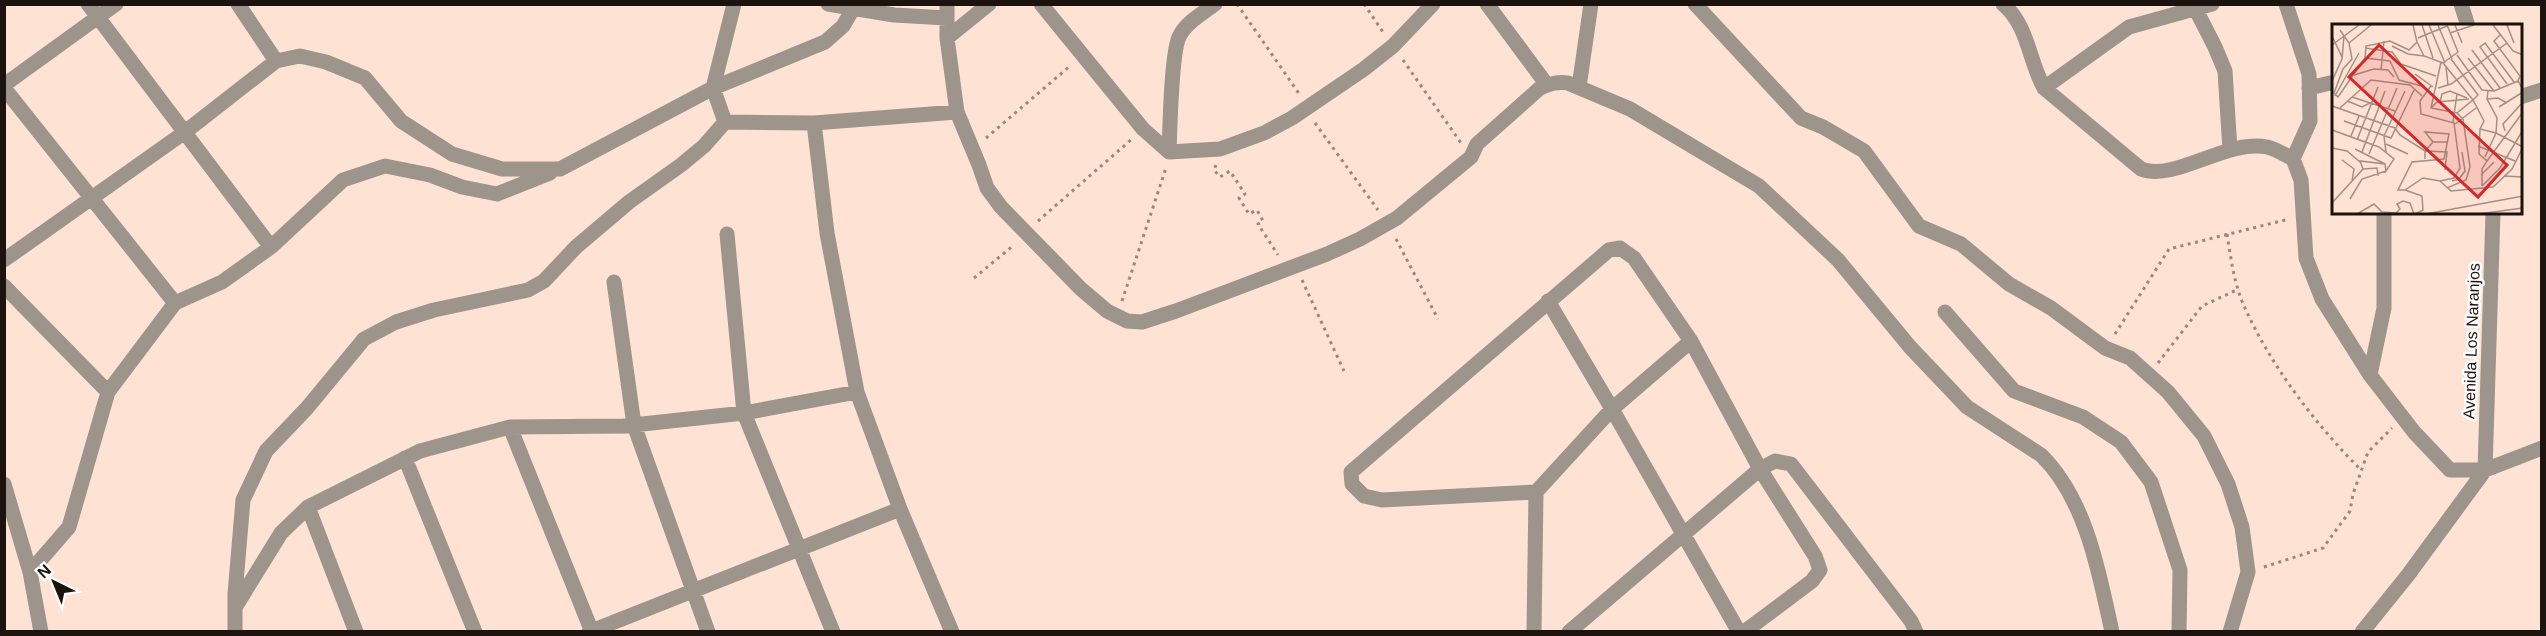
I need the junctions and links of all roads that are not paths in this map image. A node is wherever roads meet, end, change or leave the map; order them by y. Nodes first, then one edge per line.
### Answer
1 (88, 4) edge
2 (116, 4) edge
3 (238, 4) edge
4 (734, 4) edge
5 (828, 4) edge
6 (989, 4) edge
7 (1041, 4) edge
8 (1215, 4) edge
9 (1432, 4) edge
10 (1487, 4) edge
11 (1590, 4) edge
12 (1695, 4) edge
13 (2003, 4) edge
14 (2212, 4) edge
15 (2286, 4) edge
16 (2461, 4) edge
17 (2194, 7) edge
18 (853, 9) junction
19 (947, 11) edge
20 (99, 16) junction
21 (2467, 24) edge
22 (947, 38) junction
23 (276, 61) junction
24 (2332, 84) edge
25 (1547, 85) junction
26 (4, 87) edge
27 (1579, 87) junction
28 (2044, 87) junction
29 (713, 88) junction
30 (2309, 88) junction
31 (2541, 90) edge
32 (2522, 96) edge
33 (957, 112) junction
34 (725, 122) junction
35 (814, 123) junction
36 (185, 132) junction
37 (2230, 150) junction
38 (1167, 159) junction
39 (2292, 159) junction
40 (560, 169) junction
41 (94, 198) junction
42 (2384, 214) edge
43 (2493, 214) edge
44 (727, 234) dead end
45 (271, 247) junction
46 (4, 260) edge
47 (614, 282) dead end
48 (4, 286) edge
49 (1548, 301) junction
50 (175, 303) junction
51 (1945, 312) dead end
52 (1691, 341) junction
53 (2370, 375) junction
54 (108, 392) junction
55 (857, 392) junction
56 (1612, 409) junction
57 (744, 413) junction
58 (634, 425) junction
59 (510, 427) junction
60 (2541, 448) edge
61 (405, 458) junction
62 (1760, 469) junction
63 (2484, 470) junction
64 (4, 484) edge
65 (1536, 492) junction
66 (309, 507) junction
67 (900, 509) junction
68 (1684, 534) junction
69 (800, 549) junction
70 (30, 572) junction
71 (692, 591) junction
72 (236, 606) junction
73 (591, 631) edge
74 (41, 632) edge
75 (235, 632) edge
76 (356, 632) edge
77 (475, 632) edge
78 (708, 632) edge
79 (833, 632) edge
80 (952, 632) edge
81 (1534, 632) edge
82 (1569, 632) edge
83 (1738, 632) edge
84 (1744, 632) edge
85 (1916, 632) edge
86 (2112, 632) edge
87 (2179, 632) edge
88 (2230, 632) edge
89 (2362, 632) edge

1 - 20 street
2 - 20 street
3 - 23 street
4 - 29 street
5 - 18 street
6 - 22 street
7 - 38 street
8 - 38 street
9 - 38 street
10 - 25 street
11 - 27 street
12 - 88 street
13 - 28 street
14 - 17 street
15 - 30 street
16 - 21 street
17 - 28 street
17 - 37 street
18 - 19 street
18 - 29 street
19 - 22 street
20 - 26 street
20 - 36 street
22 - 33 street
23 - 36 street
23 - 40 street
24 - 30 street
25 - 27 street
25 - 33 street
26 - 41 street
27 - 86 street
28 - 37 street
29 - 34 street
29 - 40 street
30 - 39 street
31 - 32 street
33 - 35 street
34 - 35 street
34 - 72 street
35 - 55 street
36 - 41 street
36 - 45 street
37 - 39 street
39 - 53 street
40 - 45 street
41 - 46 street
41 - 50 street
42 - 53 street
43 - 63 street, Avenida Los Naranjos
44 - 57 street
45 - 50 street
47 - 58 street
48 - 54 street
49 - 52 street
49 - 56 street
49 - 65 street
50 - 54 street
51 - 87 street
52 - 56 street
52 - 62 street
53 - 63 street
54 - 70 street
55 - 57 street
55 - 67 street
56 - 65 street
56 - 68 street
57 - 58 street
57 - 69 street
58 - 59 street
58 - 71 street
59 - 61 street
59 - 73 street
60 - 63 street
61 - 66 street
61 - 77 street
62 - 68 street
62 - 84 street
62 - 85 street
63 - 89 street
64 - 70 street
65 - 81 street
66 - 72 street
66 - 76 street
67 - 69 street
67 - 80 street
68 - 82 street
68 - 83 street
69 - 71 street
69 - 79 street
70 - 74 street
71 - 73 street
71 - 78 street
72 - 75 street

